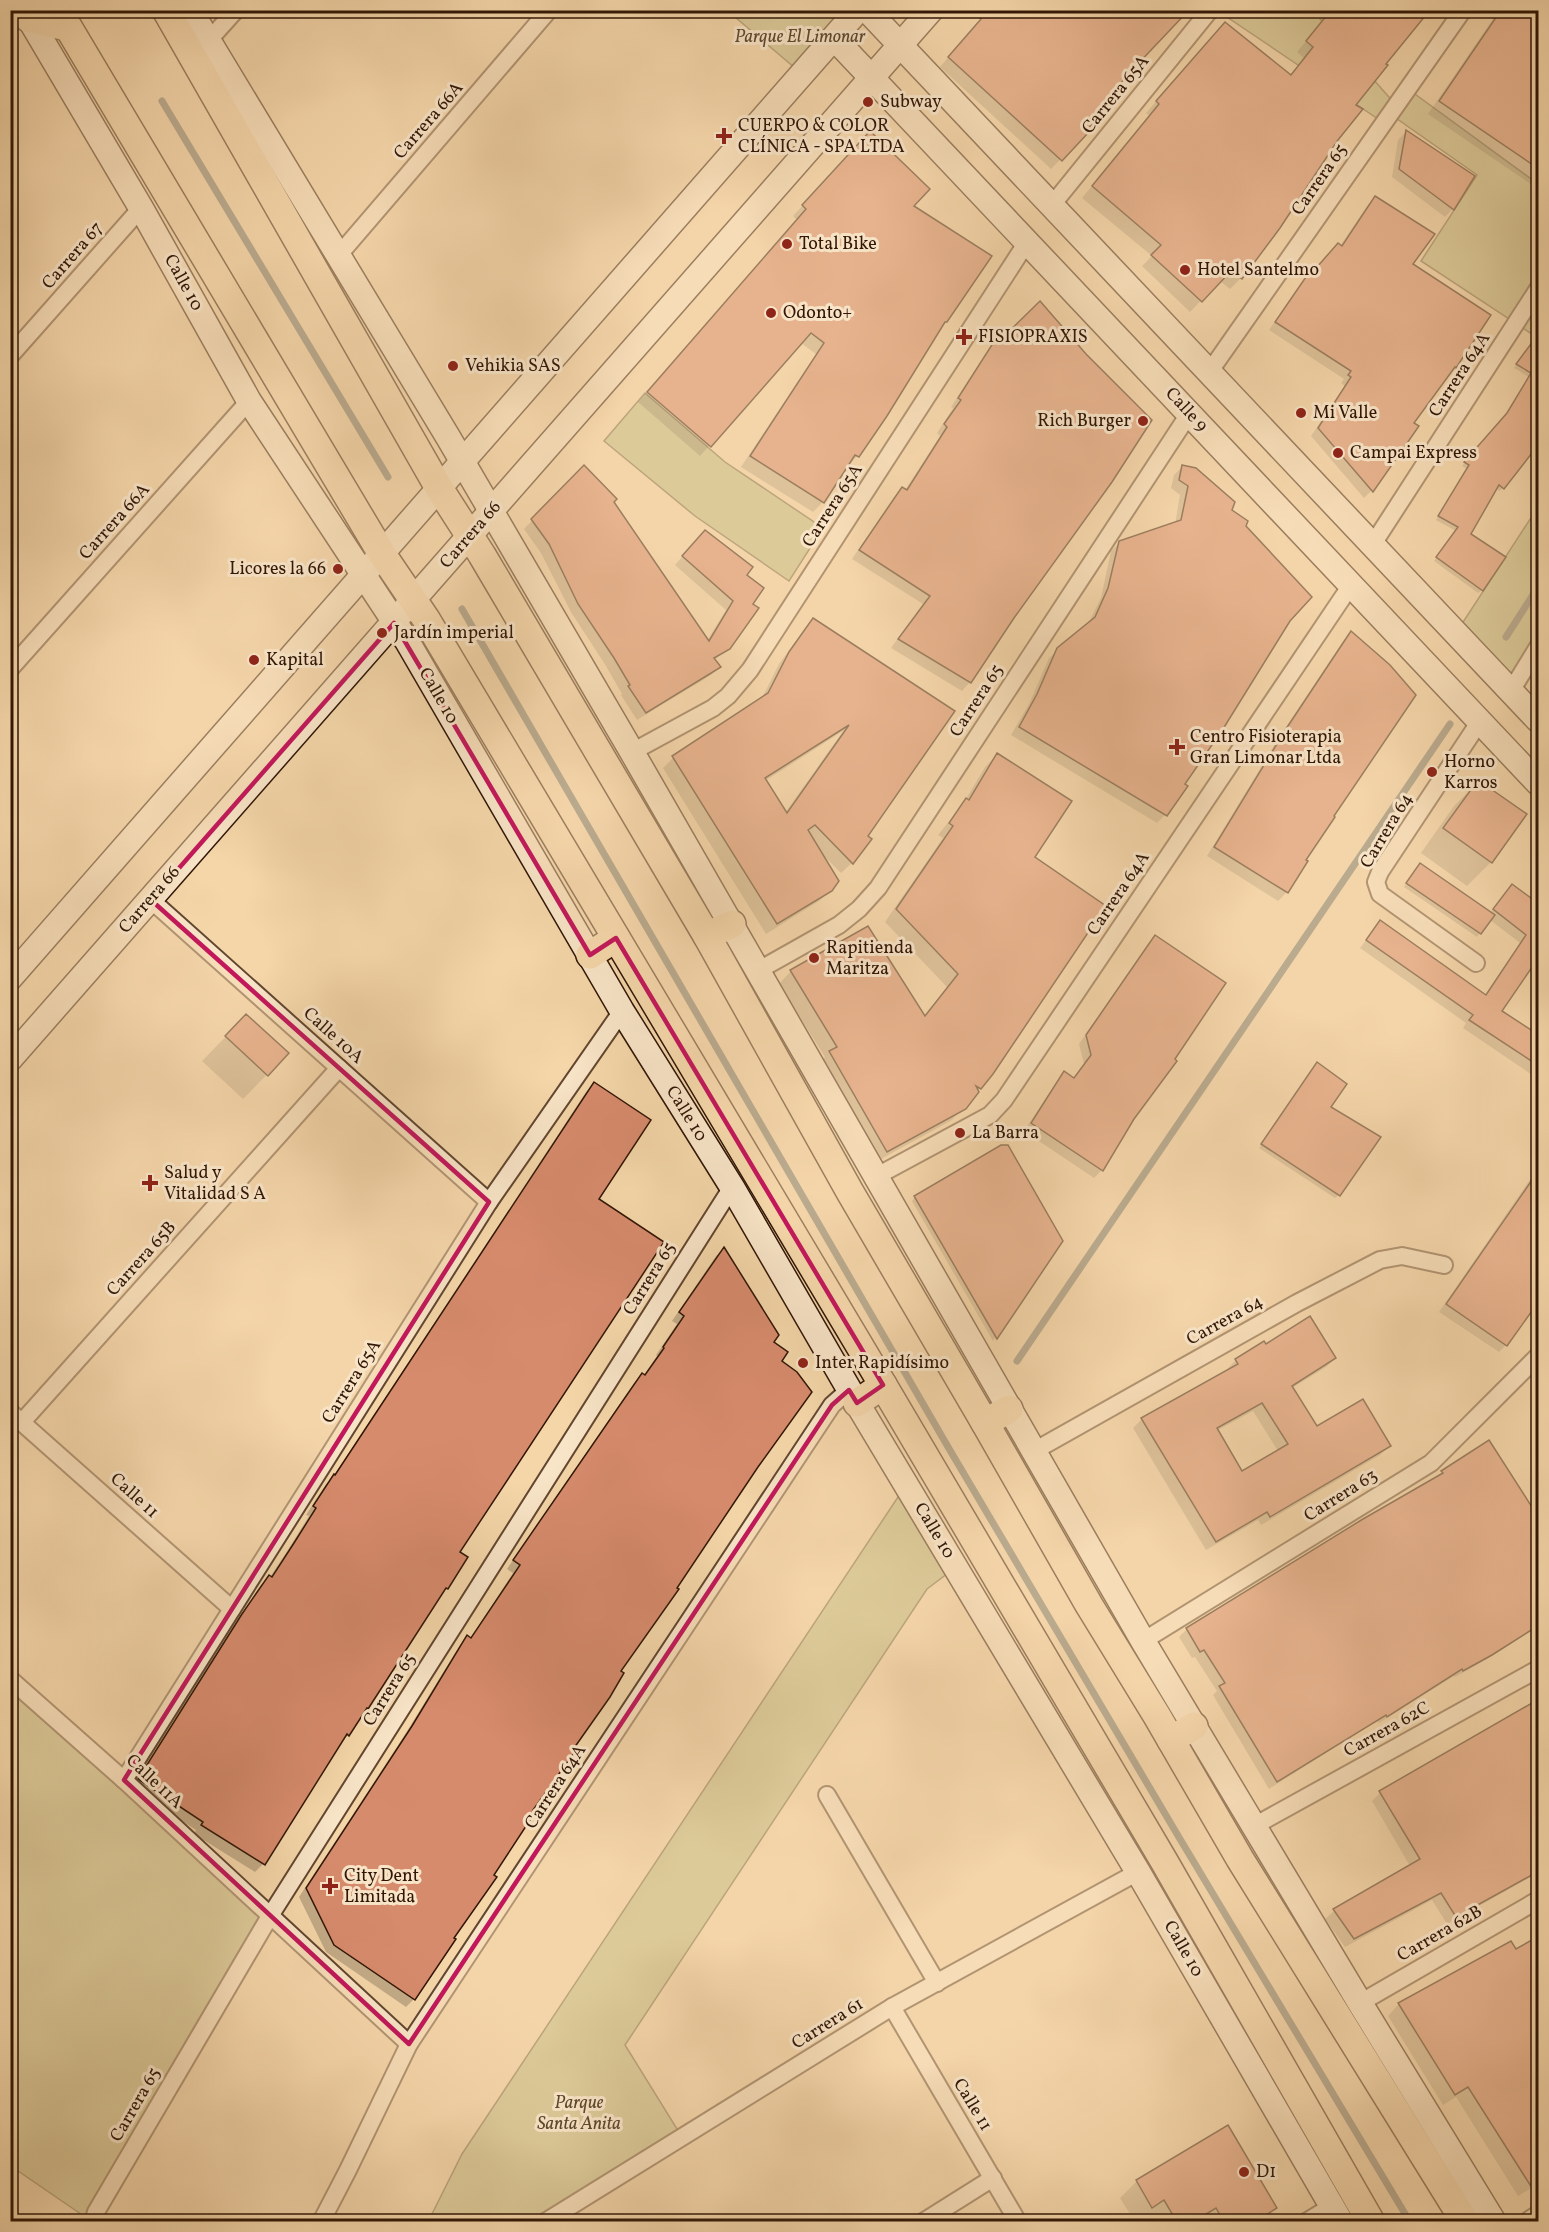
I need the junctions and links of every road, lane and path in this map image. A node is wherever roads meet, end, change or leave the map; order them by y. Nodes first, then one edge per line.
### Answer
1 (236, 10) edge
2 (549, 10) edge
3 (858, 10) edge
4 (867, 10) edge
5 (931, 10) edge
6 (1210, 10) edge
7 (1463, 10) edge
8 (26, 14) edge
9 (173, 15) edge
10 (63, 19) edge
11 (834, 38) junction
12 (208, 41) junction
13 (901, 45) junction
14 (872, 78) junction
15 (1052, 205) junction
16 (141, 208) junction
17 (1027, 242) junction
18 (338, 256) junction
19 (1539, 289) edge
20 (10, 356) edge
21 (1210, 371) junction
22 (249, 400) junction
23 (1190, 414) junction
24 (461, 464) junction
25 (439, 488) junction
26 (491, 513) junction
27 (469, 537) junction
28 (1372, 544) junction
29 (382, 554) junction
30 (363, 575) junction
31 (1351, 585) junction
32 (414, 600) junction
33 (394, 623) junction
34 (1539, 647) edge
35 (10, 669) edge
36 (1511, 691) junction
37 (1539, 720) edge
38 (1480, 721) junction
39 (632, 752) junction
40 (1539, 783) edge
41 (151, 900) junction
42 (732, 924) junction
43 (707, 936) junction
44 (616, 938) junction
45 (590, 955) junction
46 (1476, 963) dead end
47 (759, 970) junction
48 (10, 978) edge
49 (622, 1011) junction
50 (10, 1059) edge
51 (339, 1068) junction
52 (875, 1177) junction
53 (732, 1187) junction
54 (489, 1202) junction
55 (1444, 1265) dead end
56 (1539, 1356) edge
57 (883, 1385) junction
58 (853, 1396) junction
59 (1009, 1409) junction
60 (16, 1418) edge
61 (985, 1423) junction
62 (1034, 1451) junction
63 (232, 1609) junction
64 (1143, 1641) junction
65 (1539, 1669) edge
66 (10, 1679) edge
67 (1194, 1726) junction
68 (1171, 1740) junction
69 (124, 1780) junction
70 (827, 1795) dead end
71 (1254, 1826) junction
72 (1138, 1872) junction
73 (1539, 1900) edge
74 (270, 1916) junction
75 (937, 1983) junction
76 (1360, 2003) junction
77 (892, 2007) junction
78 (409, 2044) junction
79 (1423, 2129) junction
80 (993, 2178) junction
81 (1337, 2214) edge
82 (1539, 2214) edge
83 (99, 2218) edge
84 (1366, 2219) edge
85 (321, 2222) edge
86 (545, 2222) edge
87 (923, 2222) edge
88 (1018, 2222) edge
89 (1306, 2222) edge
90 (1465, 2222) edge
91 (1494, 2222) edge
92 (1526, 2222) edge

1 - 12 street
2 - 18 street, Carrera 66A
3 - 11 street
4 - 13 street
5 - 13 street, Carrera 66
6 - 15 street, Carrera 65A
7 - 21 street, Carrera 65
8 - 10 main road
8 - 16 street, Calle 10
9 - 12 street
9 - 25 main road
10 - 29 main road, Calle 10
11 - 14 street, Calle 9
11 - 24 street
12 - 18 street
13 - 14 street, Carrera 66
13 - 15 street
14 - 17 street, Calle 9
14 - 26 street, Carrera 66
15 - 21 street
16 - 20 street, Carrera 67
16 - 22 street, Calle 10
17 - 23 street, Calle 9
17 - 39 street, Carrera 65A
18 - 24 street
19 - 28 street, Carrera 64A
21 - 28 street
22 - 30 street, Calle 10
22 - 35 street, Carrera 66A
23 - 31 street, Calle 9
23 - 47 street, Carrera 65
24 - 25 street
24 - 26 street
25 - 27 main road
25 - 29 street
26 - 27 street, Carrera 66
26 - 39 street
27 - 32 street, Carrera 66
27 - 43 main road
28 - 36 street
29 - 30 street
29 - 32 main road, Calle 10
30 - 33 street, Calle 10
30 - 48 street
31 - 38 street, Calle 9
31 - 52 street, Carrera 64A
32 - 33 street, Carrera 66
32 - 44 main road, Calle 10
33 - 41 street, Carrera 66
33 - 45 street, Calle 10
34 - 36 street
36 - 37 street
38 - 40 street, Calle 9
38 - 46 street, Carrera 64
39 - 42 street
41 - 50 street, Carrera 66
41 - 51 street, Calle 10A
42 - 43 main road
42 - 47 street
43 - 61 main road
44 - 45 main road
44 - 57 main road, Calle 10
45 - 49 street, Calle 10
47 - 52 street
49 - 53 street, Calle 10
49 - 54 street, Carrera 65A
51 - 54 street, Calle 10A
51 - 60 street, Carrera 65B
52 - 59 street
53 - 58 street, Calle 10
53 - 74 street, Carrera 65
54 - 63 street, Carrera 65A
55 - 62 street, Carrera 64
56 - 64 street, Carrera 63
57 - 58 main road
57 - 84 main road, Calle 10
58 - 72 street, Calle 10
58 - 78 street, Carrera 64A
59 - 61 main road
59 - 62 street
60 - 63 street, Calle 11
61 - 68 main road
62 - 64 street
63 - 69 street, Carrera 65A
64 - 67 street
65 - 71 street, Carrera 62C
66 - 69 street, Calle 11A
67 - 68 main road
67 - 71 street
68 - 79 main road
69 - 74 street, Calle 11A
70 - 75 street
71 - 76 street
72 - 75 street, Carrera 61
72 - 81 street, Calle 10
73 - 76 street, Carrera 62B
74 - 78 street, Calle 11A
74 - 83 street, Carrera 65
75 - 77 street, Carrera 61
76 - 79 street
77 - 80 street, Calle 11
77 - 86 street, Carrera 61
78 - 85 street, Carrera 64A
79 - 90 main road
79 - 91 street
80 - 87 street
80 - 88 street, Calle 11
81 - 89 street
82 - 92 street

